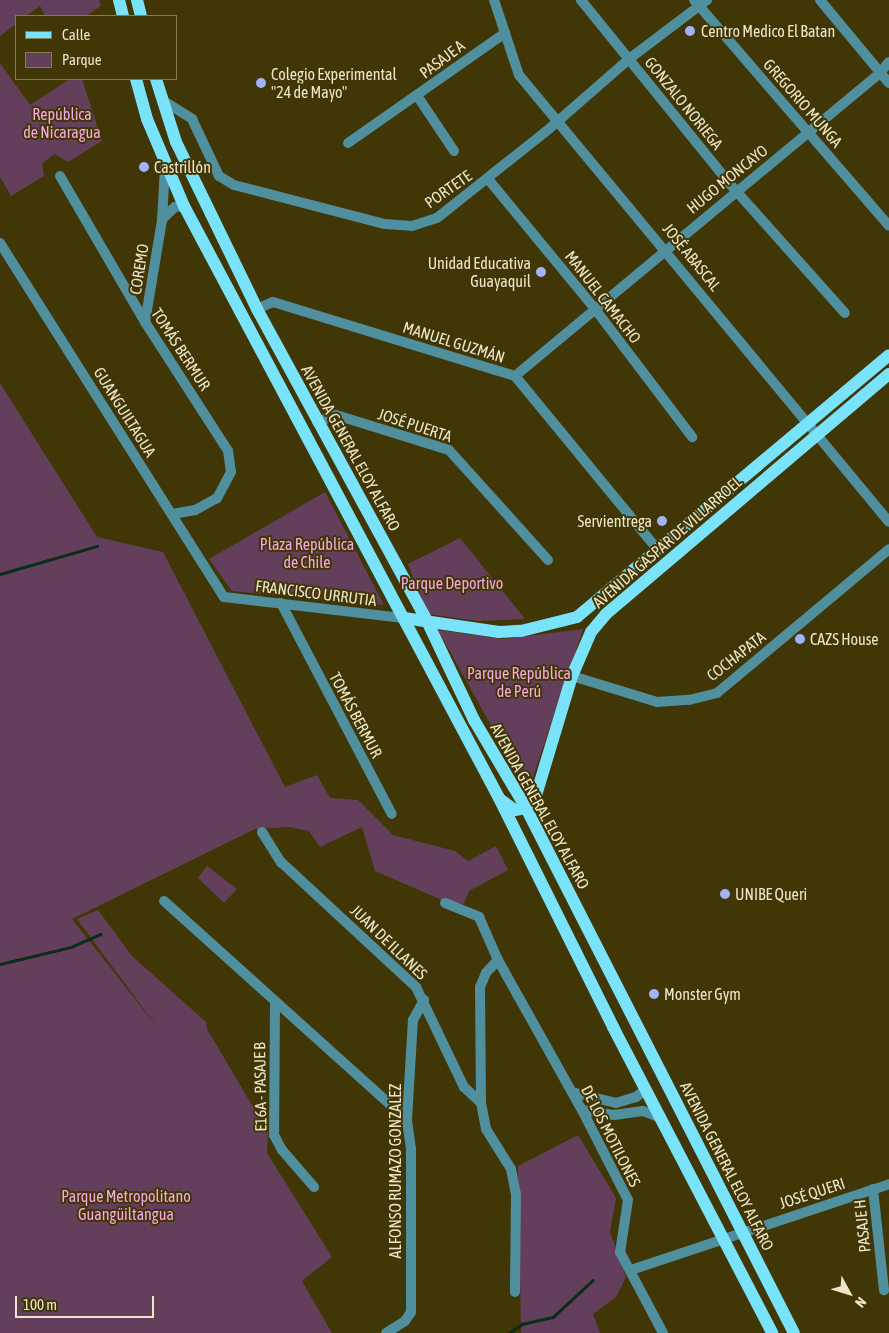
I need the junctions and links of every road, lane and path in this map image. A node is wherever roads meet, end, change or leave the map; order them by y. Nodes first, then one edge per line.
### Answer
1 (119, 0) edge
2 (137, 0) edge
3 (494, 0) edge
4 (581, 0) edge
5 (820, 0) edge
6 (700, 2) edge
7 (123, 15) edge
8 (141, 15) edge
9 (505, 33) junction
10 (629, 59) junction
11 (889, 62) edge
12 (880, 73) junction
13 (136, 80) edge
14 (156, 80) edge
15 (889, 83) edge
16 (418, 97) junction
17 (162, 100) junction
18 (556, 122) junction
19 (809, 133) junction
20 (348, 143) dead end
21 (454, 151) dead end
22 (165, 168) junction
23 (60, 176) dead end
24 (488, 179) junction
25 (736, 191) junction
26 (184, 206) junction
27 (162, 220) junction
28 (889, 226) edge
29 (0, 242) edge
30 (666, 249) junction
31 (257, 309) junction
32 (595, 309) junction
33 (845, 313) dead end
34 (145, 322) junction
35 (889, 355) edge
36 (889, 374) edge
37 (515, 376) junction
38 (318, 422) junction
39 (808, 423) junction
40 (816, 434) junction
41 (692, 437) dead end
42 (172, 514) junction
43 (889, 522) edge
44 (889, 549) edge
45 (658, 550) junction
46 (548, 560) dead end
47 (224, 597) joint
48 (280, 602) junction
49 (596, 602) junction
50 (606, 614) junction
51 (577, 617) junction
52 (404, 618) junction
53 (427, 621) junction
54 (591, 632) junction
55 (572, 676) junction
56 (499, 798) junction
57 (526, 808) junction
58 (392, 814) dead end
59 (262, 832) dead end
60 (164, 902) dead end
61 (445, 903) dead end
62 (498, 960) junction
63 (424, 1000) junction
64 (275, 1002) junction
65 (646, 1089) junction
66 (572, 1092) junction
67 (481, 1103) junction
68 (582, 1110) junction
69 (661, 1118) junction
70 (407, 1120) junction
71 (889, 1184) edge
72 (314, 1187) dead end
73 (873, 1189) junction
74 (742, 1232) junction
75 (722, 1237) junction
76 (631, 1270) junction
77 (884, 1290) dead end
78 (515, 1292) dead end
79 (386, 1333) edge
80 (663, 1333) edge
81 (772, 1333) edge
82 (794, 1333) edge

1 - 7 main road
2 - 8 main road
3 - 9 street, JOSÉ ABASCAL
4 - 10 street, GONZALO NORIEGA
5 - 12 street
6 - 10 street, PORTETE
6 - 19 street, GREGORIO MUNGA
9 - 16 street, PASAJE A
9 - 18 street, JOSÉ ABASCAL
10 - 18 street, PORTETE
10 - 25 street, GONZALO NORIEGA
11 - 12 street, HUGO MONCAYO
12 - 15 street
12 - 19 street, HUGO MONCAYO
13 - 22 main road, AVENIDA GENERAL ELOY ALFARO
14 - 17 main road, AVENIDA GENERAL ELOY ALFARO
16 - 20 street, PASAJE A
16 - 21 street
17 - 24 street, PORTETE
17 - 31 main road, AVENIDA GENERAL ELOY ALFARO
18 - 24 street, PORTETE
18 - 30 street, JOSÉ ABASCAL
19 - 25 street, HUGO MONCAYO
19 - 28 street, GREGORIO MUNGA
22 - 26 main road, AVENIDA GENERAL ELOY ALFARO
22 - 27 street, COREMO
23 - 34 street, TOMÁS BERMUR
24 - 32 street, MANUEL CAMACHO
25 - 30 street, HUGO MONCAYO
25 - 33 street, GONZALO NORIEGA
26 - 27 street
26 - 52 main road, AVENIDA GENERAL ELOY ALFARO
27 - 34 street, COREMO
29 - 42 street, GUANGUILTAGUA
30 - 32 street, HUGO MONCAYO
30 - 39 street, JOSÉ ABASCAL
31 - 37 street, MANUEL GUZMÁN
31 - 38 main road, AVENIDA GENERAL ELOY ALFARO
32 - 37 street, HUGO MONCAYO
32 - 41 street, MANUEL CAMACHO
34 - 42 street, TOMÁS BERMUR
35 - 39 main road, AVENIDA GASPAR DE VILLARROEL
36 - 40 main road, AVENIDA GASPAR DE VILLARROEL
37 - 45 street, MANUEL GUZMÁN
38 - 46 street, JOSÉ PUERTA
38 - 53 main road, AVENIDA GENERAL ELOY ALFARO
39 - 40 street, JOSÉ ABASCAL
39 - 45 main road, AVENIDA GASPAR DE VILLARROEL
40 - 43 street, JOSÉ ABASCAL
40 - 50 main road, AVENIDA GASPAR DE VILLARROEL
42 - 47 street, GUANGUILTAGUA
44 - 55 street, COCHAPATA
45 - 49 main road, AVENIDA GASPAR DE VILLARROEL
47 - 48 street, FRANCISCO URRUTIA
48 - 52 street, FRANCISCO URRUTIA
48 - 58 street, TOMÁS BERMUR
49 - 50 main road
49 - 51 main road, AVENIDA GASPAR DE VILLARROEL
50 - 54 main road, AVENIDA GASPAR DE VILLARROEL
51 - 53 main road, AVENIDA GASPAR DE VILLARROEL
51 - 54 main road
52 - 53 main road, AVENIDA GASPAR DE VILLARROEL
52 - 56 main road, AVENIDA GENERAL ELOY ALFARO
53 - 57 main road, AVENIDA GENERAL ELOY ALFARO
54 - 55 main road, AVENIDA GASPAR DE VILLARROEL
55 - 57 main road, AVENIDA GASPAR DE VILLARROEL
56 - 57 main road
56 - 65 main road, AVENIDA GENERAL ELOY ALFARO
57 - 74 main road, AVENIDA GENERAL ELOY ALFARO
59 - 63 street, JUAN DE ILLANES
60 - 64 street
61 - 62 street, DE LOS MOTILONES
62 - 66 street, DE LOS MOTILONES
62 - 67 street
63 - 67 street, JUAN DE ILLANES
63 - 70 street, ALFONSO RUMAZO GONZALEZ
64 - 70 street
64 - 72 street, E16A - PASAJE B
65 - 66 street
65 - 69 main road, AVENIDA GENERAL ELOY ALFARO
66 - 68 street, DE LOS MOTILONES
67 - 78 street
68 - 69 street
68 - 76 street, DE LOS MOTILONES
69 - 75 main road, AVENIDA GENERAL ELOY ALFARO
70 - 79 street, ALFONSO RUMAZO GONZALEZ
71 - 73 street, JOSÉ QUERI
73 - 74 street, JOSÉ QUERI
73 - 77 street, PASAJE H
74 - 75 street, JOSÉ QUERI
74 - 82 main road, AVENIDA GENERAL ELOY ALFARO
75 - 76 street, JOSÉ QUERI
75 - 81 main road, AVENIDA GENERAL ELOY ALFARO
76 - 80 street, DE LOS MOTILONES

